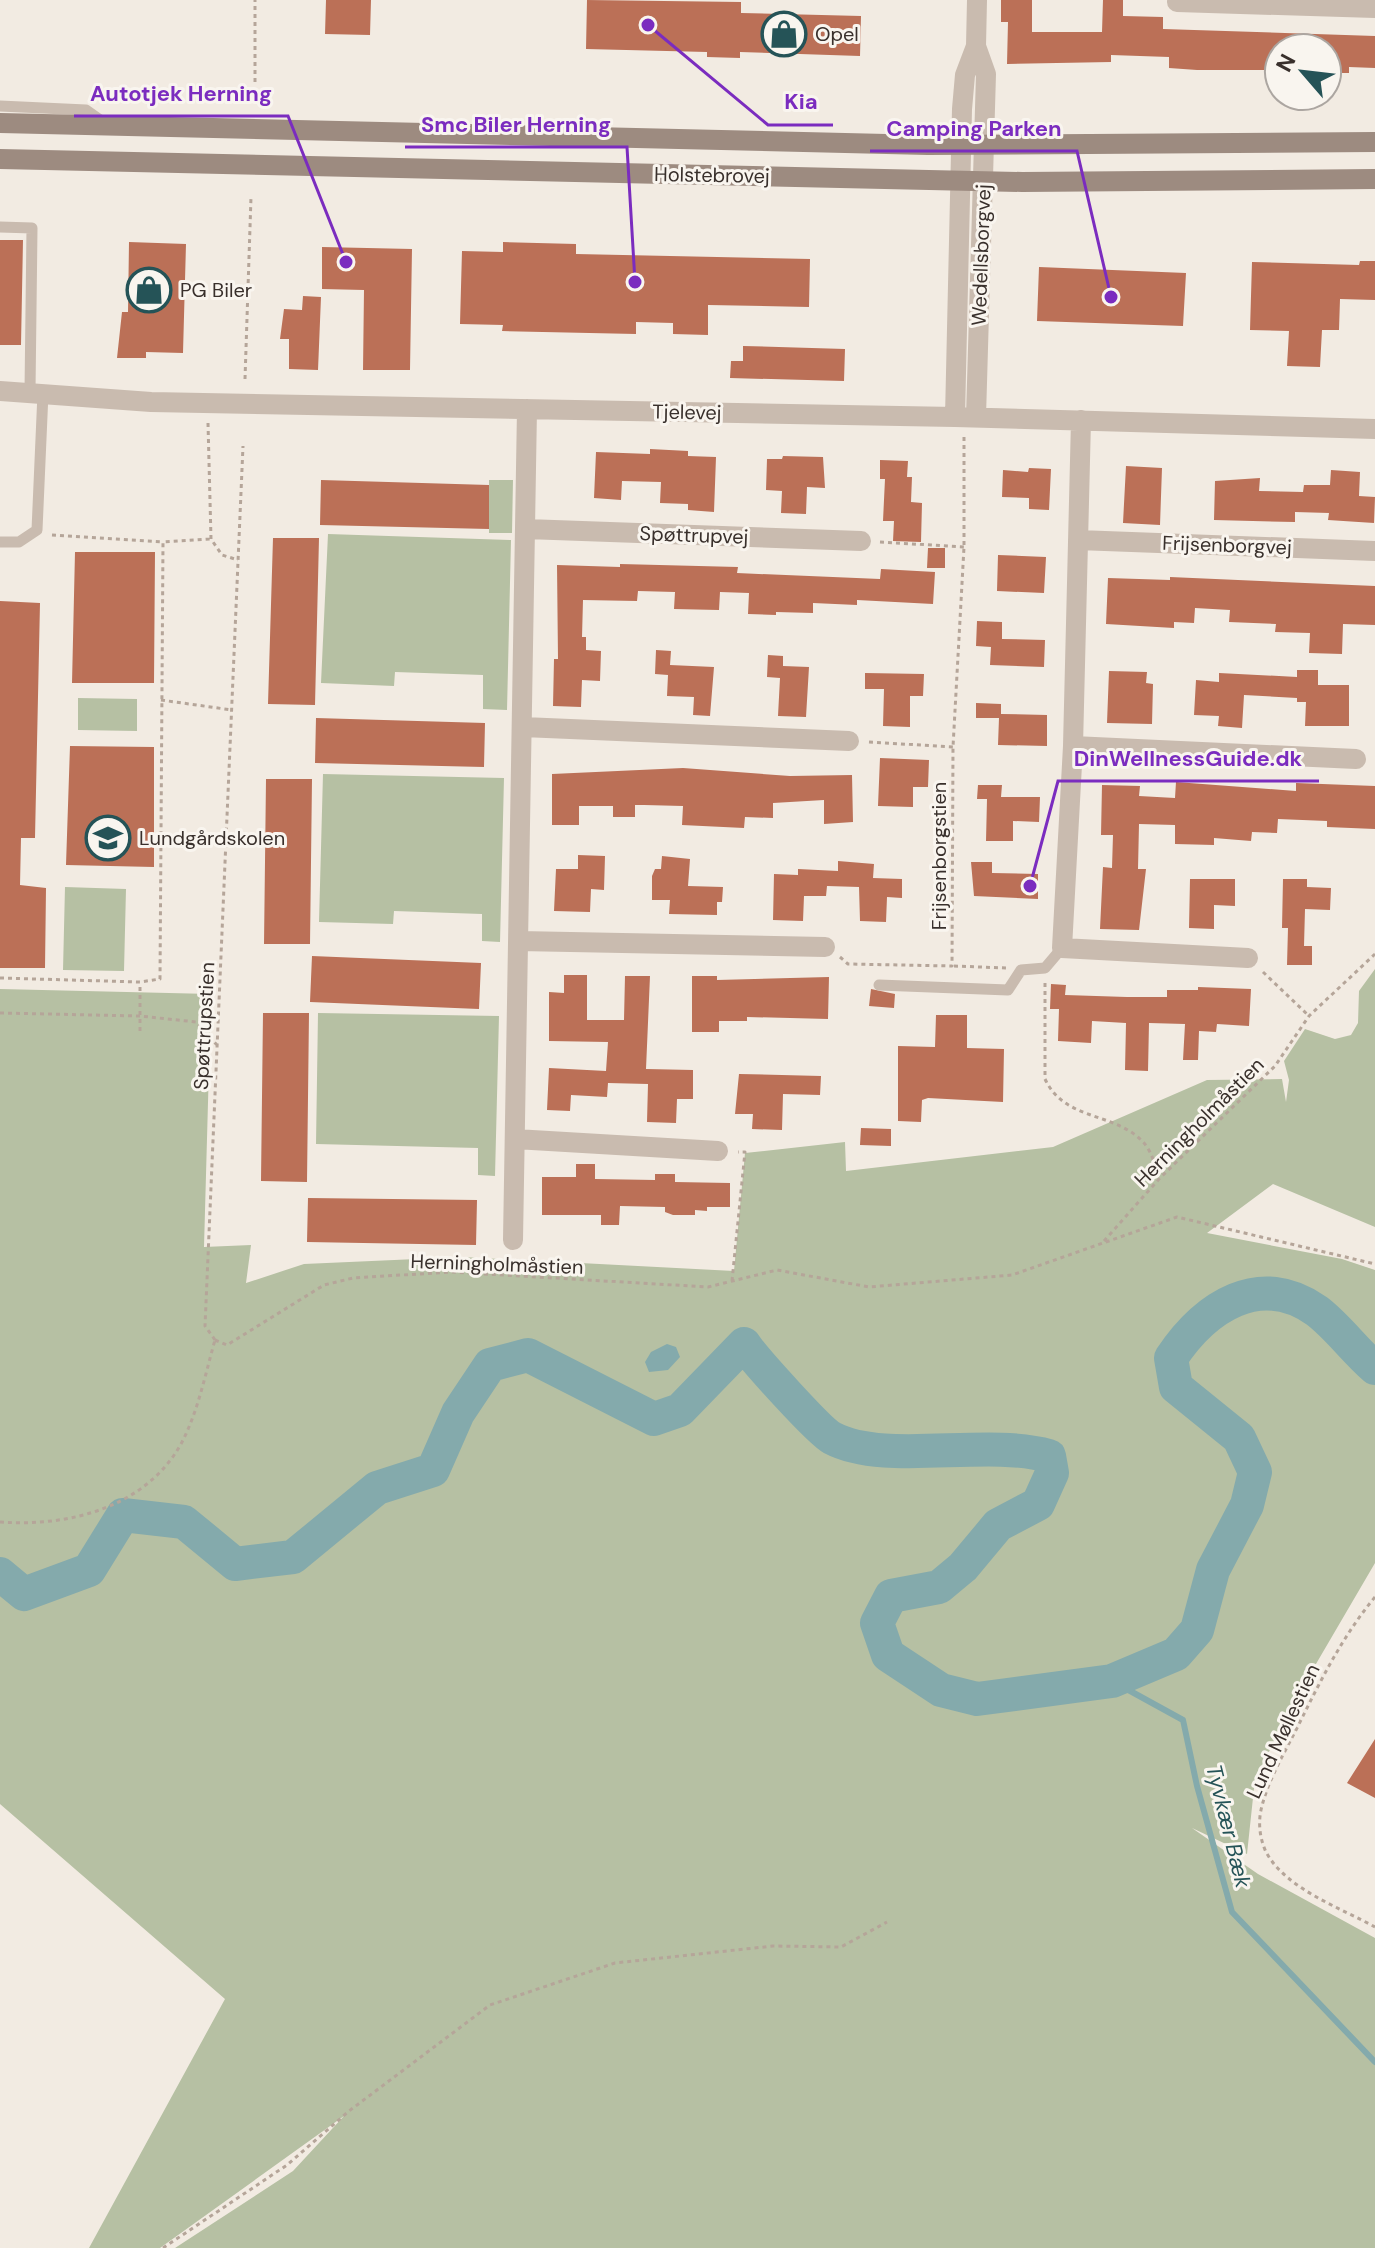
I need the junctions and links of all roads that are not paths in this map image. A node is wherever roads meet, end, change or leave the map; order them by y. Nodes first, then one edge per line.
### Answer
1 (977, 0) edge
2 (1177, 2) edge
3 (1299, 3) edge
4 (1375, 8) edge
5 (976, 46) junction
6 (0, 106) edge
7 (0, 123) edge
8 (107, 125) junction
9 (1375, 142) edge
10 (961, 145) junction
11 (983, 146) junction
12 (0, 159) edge
13 (1375, 179) edge
14 (960, 180) junction
15 (983, 181) junction
16 (0, 227) edge
17 (0, 391) edge
18 (36, 392) junction
19 (527, 409) junction
20 (965, 417) junction
21 (1081, 420) junction
22 (1375, 429) edge
23 (526, 529) junction
24 (1078, 540) junction
25 (861, 541) road end
26 (0, 542) edge
27 (1375, 551) edge
28 (523, 727) junction
29 (849, 741) road end
30 (1073, 746) junction
31 (1356, 759) dead end
32 (519, 941) junction
33 (825, 947) road end
34 (1062, 948) junction
35 (1248, 958) road end
36 (879, 985) dead end
37 (515, 1139) junction
38 (718, 1151) road end
39 (513, 1240) dead end

1 - 5 street, Wedellsborgvej
2 - 3 street
3 - 4 street
5 - 10 street, Wedellsborgvej
5 - 11 street, Wedellsborgvej
6 - 8 lane
7 - 8 main road, Holstebrovej
8 - 10 main road, Holstebrovej
9 - 11 main road, Holstebrovej
10 - 11 main road, Holstebrovej
10 - 14 street, Wedellsborgvej
11 - 15 street, Wedellsborgvej
12 - 14 main road, Holstebrovej
13 - 15 main road, Holstebrovej
14 - 15 main road, Holstebrovej
14 - 20 street, Wedellsborgvej
15 - 20 street, Wedellsborgvej
16 - 18 lane
17 - 18 street, Tjelevej
18 - 19 street, Tjelevej
18 - 26 lane
19 - 20 street, Tjelevej
19 - 23 street
20 - 21 street, Tjelevej
21 - 22 street, Tjelevej
21 - 24 street
23 - 25 street, Spøttrupvej
23 - 28 street
24 - 27 street, Frijsenborgvej
24 - 30 street
28 - 29 street
28 - 32 street
30 - 31 street
30 - 34 street
32 - 33 street
32 - 37 street
34 - 35 street
34 - 36 lane
37 - 38 street
37 - 39 street

